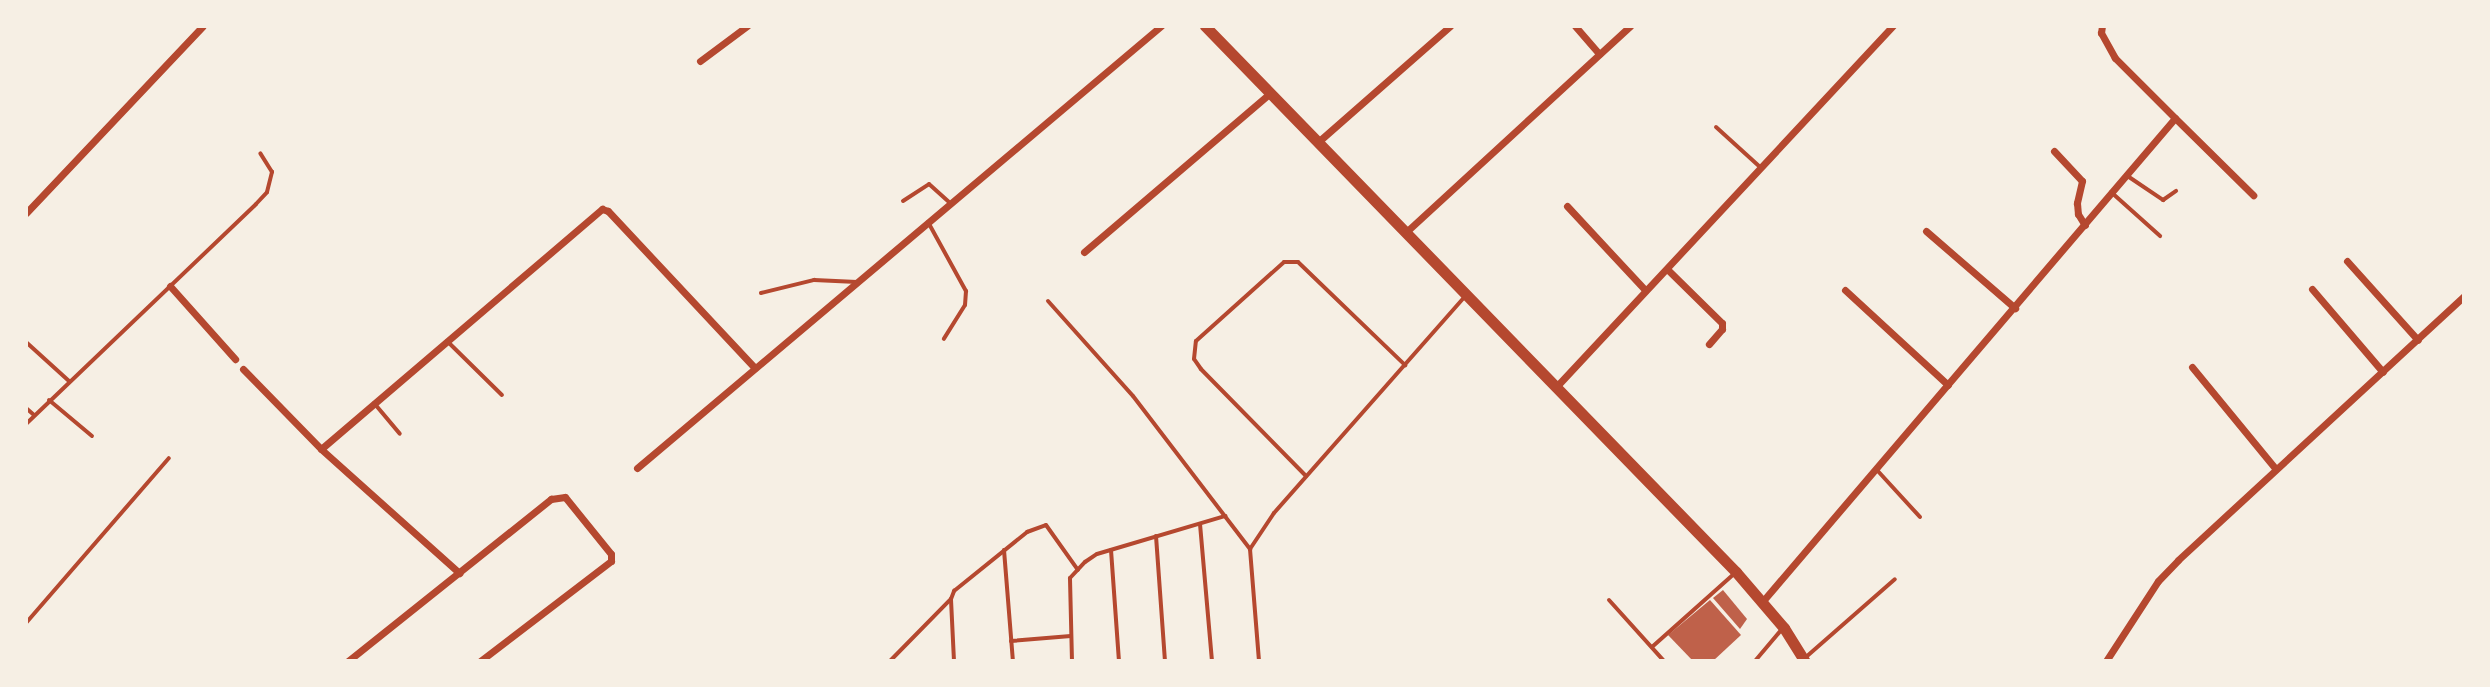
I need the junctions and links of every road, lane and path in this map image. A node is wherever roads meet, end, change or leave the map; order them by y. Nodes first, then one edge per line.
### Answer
1 (203, 26) edge
2 (747, 26) edge
3 (1161, 26) edge
4 (1205, 26) edge
5 (1450, 26) edge
6 (1575, 26) edge
7 (1630, 26) edge
8 (1893, 26) edge
9 (2102, 26) edge
10 (1599, 54) junction
11 (700, 61) dead end
12 (1270, 93) junction
13 (2175, 118) junction
14 (1716, 127) dead end
15 (1318, 142) junction
16 (2054, 151) dead end
17 (260, 153) dead end
18 (1761, 168) junction
19 (2125, 175) junction
20 (2176, 191) dead end
21 (2111, 192) junction
22 (2253, 195) dead end
23 (903, 201) dead end
24 (950, 203) junction
25 (1567, 206) dead end
26 (26, 213) edge
27 (928, 222) junction
28 (2085, 225) junction
29 (1926, 231) dead end
30 (1405, 233) junction
31 (2160, 236) dead end
32 (1084, 252) dead end
33 (2347, 261) dead end
34 (1667, 269) junction
35 (858, 282) junction
36 (170, 286) junction
37 (2312, 289) dead end
38 (1645, 290) junction
39 (1845, 290) dead end
40 (761, 293) dead end
41 (1466, 295) junction
42 (2464, 296) edge
43 (1048, 301) dead end
44 (2015, 308) junction
45 (446, 339) junction
46 (944, 339) dead end
47 (2418, 340) junction
48 (26, 342) edge
49 (1709, 344) dead end
50 (235, 359) dead end
51 (1405, 365) junction
52 (2192, 367) dead end
53 (755, 368) junction
54 (243, 369) dead end
55 (2383, 372) junction
56 (69, 382) junction
57 (1948, 385) junction
58 (1556, 387) junction
59 (502, 395) dead end
60 (49, 400) junction
61 (373, 402) junction
62 (26, 408) edge
63 (34, 415) junction
64 (26, 424) edge
65 (400, 434) dead end
66 (92, 436) dead end
67 (321, 449) junction
68 (169, 458) dead end
69 (637, 468) dead end
70 (2275, 468) junction
71 (1876, 469) junction
72 (1306, 476) junction
73 (1225, 516) junction
74 (1920, 517) dead end
75 (1200, 523) junction
76 (1156, 536) junction
77 (1250, 549) junction
78 (1004, 550) junction
79 (1111, 550) junction
80 (1078, 570) junction
81 (1736, 572) junction
82 (459, 573) junction
83 (1895, 579) dead end
84 (951, 599) junction
85 (1609, 600) dead end
86 (1762, 602) junction
87 (26, 623) edge
88 (1784, 628) junction
89 (1071, 636) junction
90 (1011, 641) junction
91 (1652, 647) junction
92 (1804, 660) edge
93 (348, 661) edge
94 (480, 661) edge
95 (890, 661) edge
96 (954, 661) edge
97 (1013, 661) edge
98 (1072, 661) edge
99 (1119, 661) edge
100 (1165, 661) edge
101 (1212, 661) edge
102 (1259, 661) edge
103 (1664, 661) edge
104 (1755, 661) edge
105 (2106, 661) edge

1 - 26 street
2 - 11 street
3 - 24 street
4 - 12 main road
5 - 15 street
6 - 10 street
7 - 10 street
8 - 18 street
9 - 13 street
10 - 30 street
12 - 15 main road
12 - 32 street
13 - 19 street
13 - 22 street
14 - 18 lane
15 - 30 main road
16 - 28 street
17 - 36 lane
18 - 34 street
19 - 20 lane
19 - 21 street
21 - 28 street
21 - 31 lane
23 - 24 lane
24 - 27 street
25 - 38 street
27 - 35 street
27 - 46 lane
28 - 44 street
29 - 44 street
30 - 41 main road
33 - 47 street
34 - 38 street
34 - 49 street
35 - 40 lane
35 - 53 street
36 - 50 street
36 - 56 lane
37 - 55 street
38 - 58 street
39 - 57 street
41 - 51 lane
41 - 58 main road
42 - 47 street
43 - 73 lane
44 - 57 street
45 - 53 street
45 - 59 lane
45 - 61 street
47 - 55 street
48 - 56 lane
51 - 72 lane
51 - 72 lane
52 - 70 street
53 - 69 street
54 - 67 street
55 - 70 street
56 - 60 lane
57 - 71 street
58 - 81 main road
60 - 63 lane
60 - 66 lane
61 - 65 lane
61 - 67 street
62 - 63 lane
63 - 64 lane
67 - 82 street
68 - 87 lane
70 - 105 street
71 - 74 lane
71 - 86 street
72 - 77 lane
73 - 75 lane
73 - 77 lane
75 - 76 lane
75 - 101 lane
76 - 79 lane
76 - 100 lane
77 - 102 lane
78 - 80 lane
78 - 84 lane
78 - 90 lane
79 - 80 lane
79 - 99 lane
80 - 89 lane
81 - 86 main road
81 - 91 lane
82 - 93 street
82 - 94 street
83 - 92 lane
84 - 95 lane
84 - 96 lane
85 - 91 lane
86 - 88 main road
88 - 92 main road
88 - 104 lane
89 - 90 lane
89 - 98 lane
90 - 97 lane
91 - 103 lane

